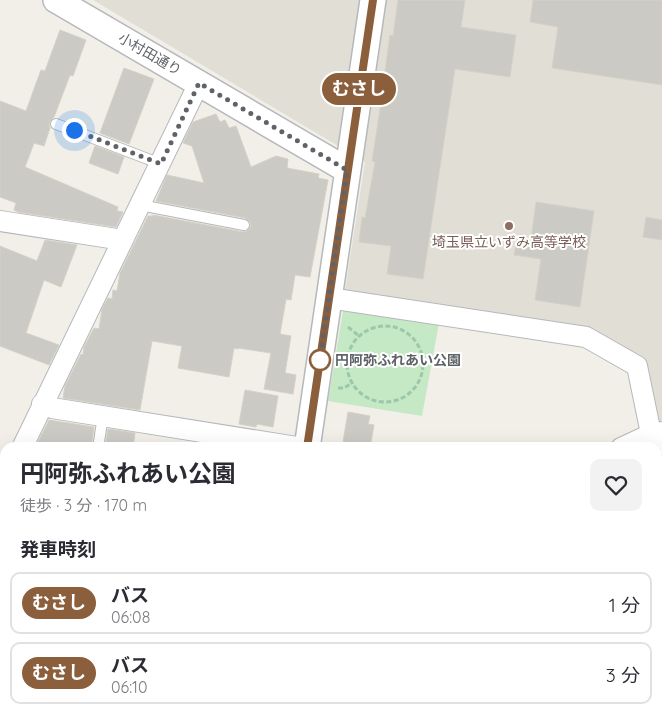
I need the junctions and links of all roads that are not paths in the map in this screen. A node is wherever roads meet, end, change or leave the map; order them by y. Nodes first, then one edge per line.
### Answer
1 (56, 0) edge
2 (373, 0) edge
3 (199, 83) junction
4 (56, 124) dead end
5 (161, 164) junction
6 (347, 170) junction
7 (140, 205) junction
8 (0, 221) edge
9 (244, 226) dead end
10 (123, 240) junction
11 (329, 298) junction
12 (42, 404) junction
13 (103, 416) junction
14 (656, 438) edge
15 (25, 442) edge
16 (99, 442) edge
17 (267, 442) edge
18 (306, 442) edge
19 (642, 442) edge

1 - 3 street, 小村田通り
2 - 6 street
3 - 5 street
3 - 6 street, 小村田通り
4 - 5 lane
5 - 7 street
6 - 11 street
7 - 9 lane
7 - 10 street
8 - 10 street
10 - 12 street
11 - 14 street
11 - 18 street
12 - 13 street
12 - 15 street
13 - 16 lane
13 - 17 street
14 - 19 street

